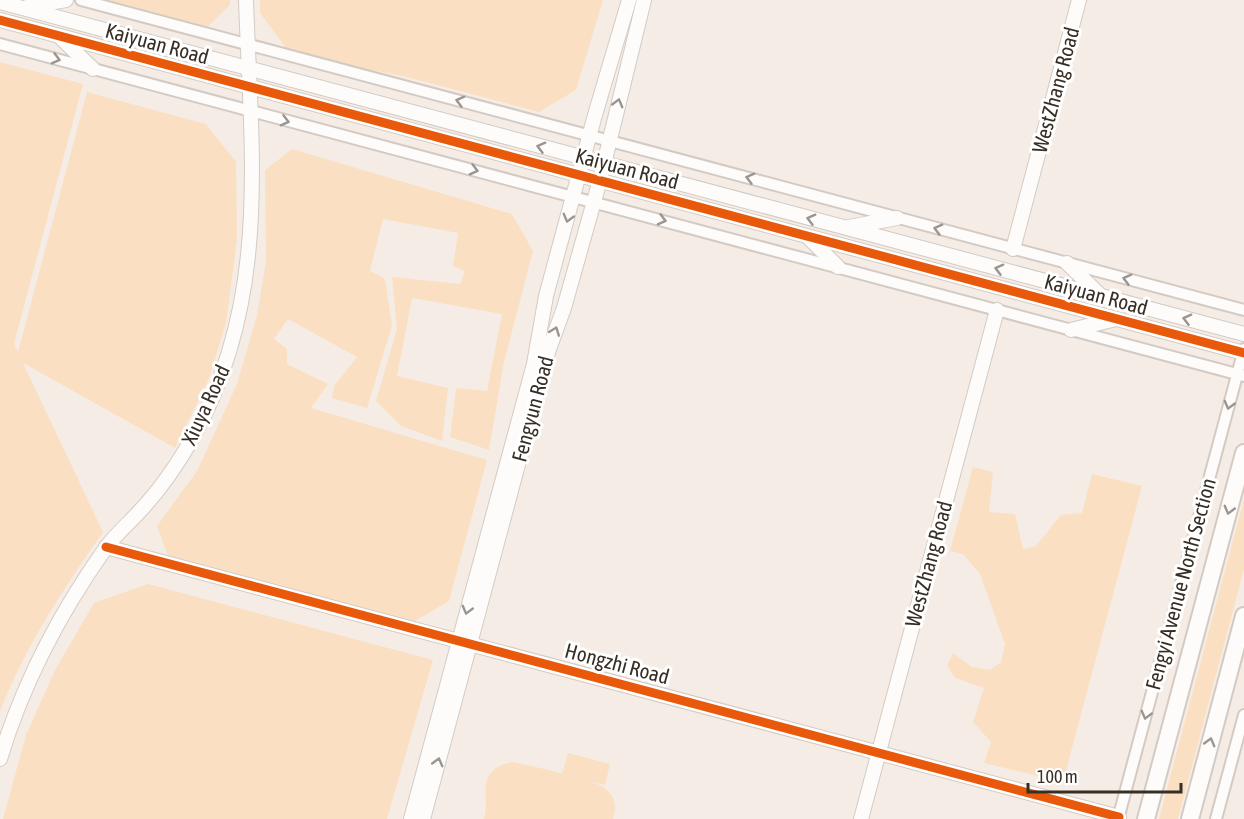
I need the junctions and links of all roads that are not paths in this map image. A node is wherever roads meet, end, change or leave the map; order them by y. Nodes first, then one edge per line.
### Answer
1 (66, 0) edge
2 (81, 0) edge
3 (246, 0) edge
4 (629, 0) edge
5 (644, 0) edge
6 (1080, 0) edge
7 (0, 2) edge
8 (23, 8) junction
9 (0, 20) edge
10 (58, 36) junction
11 (0, 44) edge
12 (248, 44) junction
13 (93, 69) junction
14 (248, 69) junction
15 (249, 87) junction
16 (249, 111) junction
17 (589, 136) junction
18 (608, 141) junction
19 (583, 158) junction
20 (602, 163) junction
21 (580, 175) junction
22 (600, 180) junction
23 (574, 196) junction
24 (594, 201) junction
25 (897, 218) junction
26 (846, 228) junction
27 (807, 236) junction
28 (1013, 249) junction
29 (1067, 263) junction
30 (838, 267) junction
31 (1101, 296) junction
32 (997, 310) junction
33 (1244, 310) edge
34 (1117, 319) junction
35 (1071, 330) junction
36 (1244, 334) edge
37 (1244, 352) edge
38 (1241, 375) edge
39 (1244, 453) edge
40 (106, 547) junction
41 (1244, 616) edge
42 (464, 641) junction
43 (1244, 715) edge
44 (878, 754) junction
45 (0, 759) edge
46 (1119, 818) edge
47 (411, 819) edge
48 (423, 819) edge
49 (861, 819) edge
50 (1146, 819) edge
51 (1190, 819) edge
52 (1216, 819) edge

1 - 8 street
2 - 12 street, Kaiyuan Road
3 - 12 street, Xiuya Road
4 - 17 street, Fengyun Road
18 -> 5 street, Fengyun Road
6 - 28 street, WestZhang Road
7 - 8 street, Kaiyuan Road
8 - 14 street, Kaiyuan Road
9 - 10 street, Kaiyuan Road
10 - 13 street
10 - 15 street, Kaiyuan Road
11 -> 13 street, Kaiyuan Road
12 - 14 street, Xiuya Road
17 -> 12 street, Kaiyuan Road
13 - 16 street, Kaiyuan Road
14 - 15 street, Xiuya Road
19 -> 14 street, Kaiyuan Road
15 - 16 street, Xiuya Road
15 - 21 street, Kaiyuan Road
16 -> 23 street, Kaiyuan Road
16 - 40 street, Xiuya Road
17 - 18 street, Kaiyuan Road
17 - 19 street, Fengyun Road
18 - 20 street, Fengyun Road
25 -> 18 street, Kaiyuan Road
19 - 20 street, Kaiyuan Road
19 - 21 street, Fengyun Road
20 - 22 street, Fengyun Road
26 -> 20 street, Kaiyuan Road
21 - 22 street, Kaiyuan Road
21 - 23 street, Fengyun Road
22 - 24 street, Fengyun Road
22 - 27 street, Kaiyuan Road
23 - 24 street, Kaiyuan Road
23 -> 42 street, Fengyun Road
24 -> 30 street, Kaiyuan Road
42 -> 24 street, Fengyun Road
25 - 26 street
28 -> 25 street, Kaiyuan Road
31 -> 26 street, Kaiyuan Road
27 - 30 street
27 - 34 street, Kaiyuan Road
28 - 29 street, Kaiyuan Road
29 - 31 street
33 -> 29 street, Kaiyuan Road
30 - 32 street, Kaiyuan Road
36 -> 31 street, Kaiyuan Road
32 - 35 street, Kaiyuan Road
32 - 44 street, WestZhang Road
34 - 35 street
34 - 37 street, Kaiyuan Road
35 - 38 street, Kaiyuan Road
37 - 38 street, Fengyi Avenue North Section
38 -> 46 street, Fengyi Avenue North Section
39 -> 50 main road, Fengyi Avenue North Section
40 - 42 street, Hongzhi Road
40 - 45 street, Xiuya Road
51 -> 41 main road
42 - 44 street, Hongzhi Road
42 - 47 street, Fengyun Road
48 -> 42 street, Fengyun Road
43 - 52 street
44 - 46 street, Hongzhi Road
44 - 49 street, WestZhang Road

